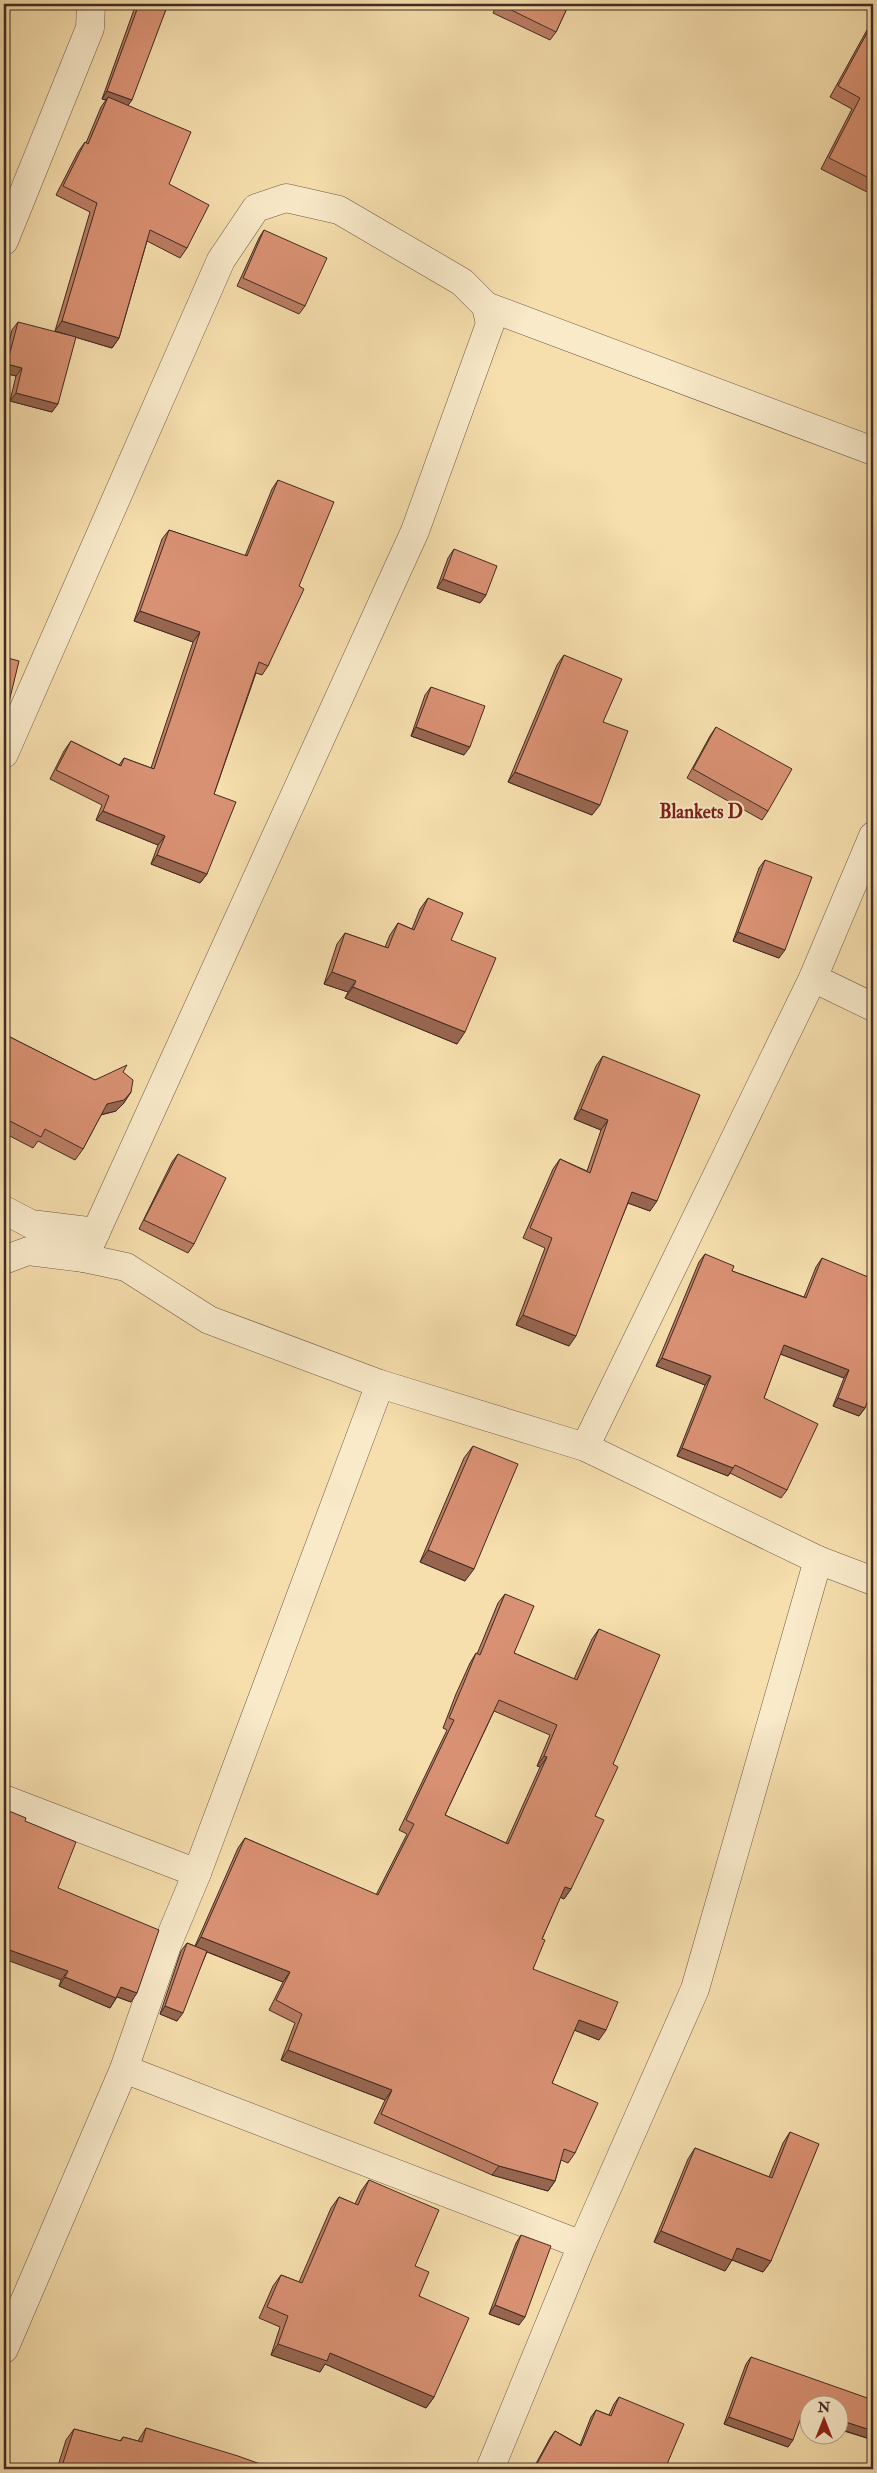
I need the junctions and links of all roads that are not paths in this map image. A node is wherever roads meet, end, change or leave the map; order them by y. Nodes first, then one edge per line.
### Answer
1 (91, 4) edge
2 (4, 241) edge
3 (486, 306) junction
4 (873, 450) edge
5 (4, 754) edge
6 (873, 836) edge
7 (814, 978) junction
8 (873, 1007) edge
9 (4, 1210) edge
10 (96, 1232) junction
11 (84, 1258) junction
12 (4, 1260) edge
13 (380, 1384) junction
14 (585, 1448) junction
15 (818, 1560) junction
16 (873, 1580) edge
17 (4, 1799) edge
18 (197, 1873) junction
19 (124, 2069) junction
20 (582, 2245) junction
21 (4, 2349) edge
22 (490, 2469) edge

1 - 2 street
3 - 4 street
3 - 5 street
3 - 10 street
6 - 7 street
7 - 8 street
7 - 14 street
9 - 10 street
10 - 11 street
11 - 12 street
11 - 13 street
13 - 14 street
13 - 18 street
14 - 15 street
15 - 16 street
15 - 20 street
17 - 18 street
18 - 19 street
19 - 20 street
19 - 21 street
20 - 22 street

